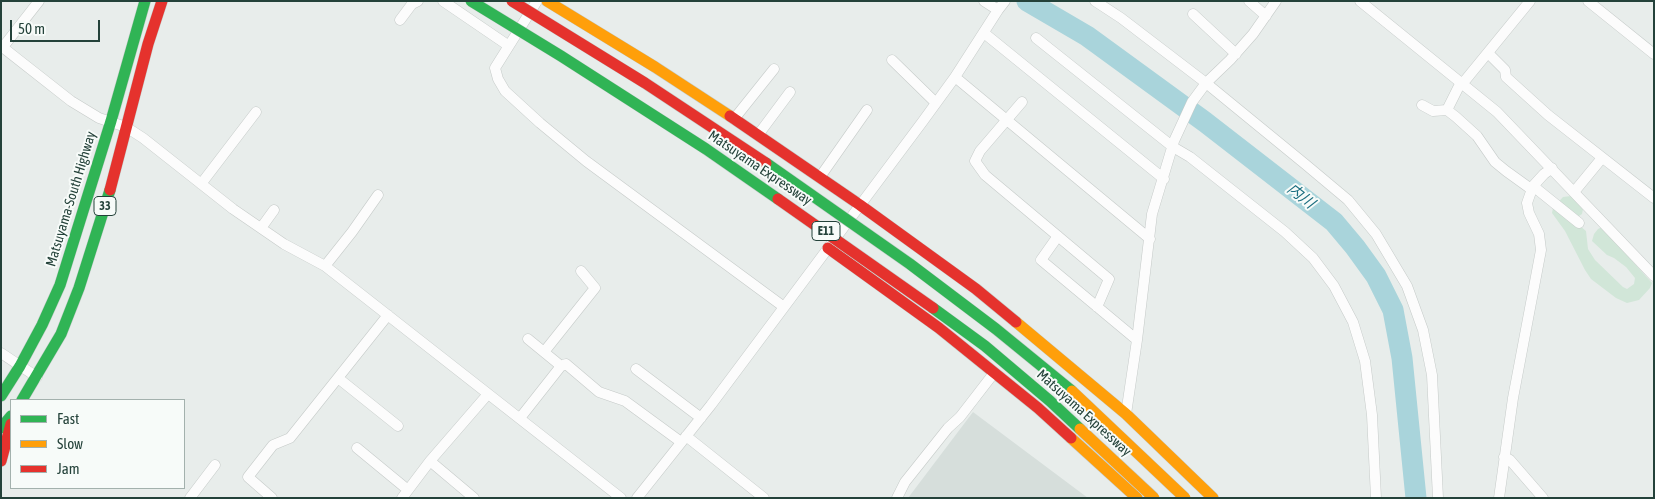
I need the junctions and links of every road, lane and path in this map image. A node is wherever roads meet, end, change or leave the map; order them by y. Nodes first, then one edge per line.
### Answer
1 (39, 1) edge
2 (145, 1) edge
3 (162, 1) edge
4 (418, 1) edge
5 (443, 1) edge
6 (471, 1) edge
7 (512, 1) edge
8 (537, 1) edge
9 (548, 1) edge
10 (984, 1) edge
11 (1095, 1) edge
12 (1249, 1) edge
13 (1276, 1) edge
14 (1360, 1) edge
15 (1530, 1) edge
16 (1588, 1) edge
17 (1002, 5) edge
18 (1193, 14) dead end
19 (1266, 16) junction
20 (400, 20) dead end
21 (984, 33) junction
22 (1036, 38) dead end
23 (2, 46) edge
24 (509, 46) junction
25 (1488, 53) junction
26 (1236, 54) junction
27 (1654, 54) edge
28 (892, 60) dead end
29 (774, 69) dead end
30 (955, 77) junction
31 (1462, 83) junction
32 (1205, 85) junction
33 (790, 92) dead end
34 (1022, 102) dead end
35 (936, 103) junction
36 (1422, 105) dead end
37 (867, 110) dead end
38 (1447, 110) junction
39 (256, 112) dead end
40 (734, 119) junction
41 (1006, 120) junction
42 (110, 121) junction
43 (126, 127) junction
44 (758, 135) junction
45 (1174, 144) junction
46 (1602, 158) junction
47 (1552, 168) junction
48 (820, 177) junction
49 (1164, 179) junction
50 (201, 184) junction
51 (1532, 187) junction
52 (1574, 192) junction
53 (378, 195) dead end
54 (1654, 198) edge
55 (860, 204) junction
56 (274, 210) dead end
57 (1578, 223) dead end
58 (261, 228) junction
59 (1058, 236) junction
60 (1150, 239) junction
61 (828, 248) junction
62 (325, 266) junction
63 (581, 271) dead end
64 (1654, 276) edge
65 (784, 307) junction
66 (1098, 307) junction
67 (388, 315) junction
68 (528, 339) dead end
69 (1137, 340) junction
70 (544, 352) junction
71 (1, 353) edge
72 (20, 366) junction
73 (561, 366) junction
74 (636, 369) dead end
75 (994, 373) junction
76 (37, 377) junction
77 (338, 378) junction
78 (488, 394) junction
79 (1, 396) edge
80 (23, 399) edge
81 (1126, 414) junction
82 (10, 417) edge
83 (520, 418) junction
84 (701, 418) junction
85 (395, 419) dead end
86 (1, 428) edge
87 (10, 428) edge
88 (684, 439) junction
89 (357, 448) dead end
90 (1504, 457) junction
91 (1, 461) edge
92 (430, 462) junction
93 (215, 465) dead end
94 (405, 494) edge
95 (190, 498) edge
96 (272, 498) edge
97 (474, 498) edge
98 (621, 498) edge
99 (637, 498) edge
100 (764, 498) edge
101 (897, 498) edge
102 (1137, 498) edge
103 (1154, 498) edge
104 (1184, 498) edge
105 (1213, 498) edge
106 (1376, 498) edge
107 (1438, 498) edge
108 (1499, 498) edge
109 (1543, 498) edge

1 - 23 street
2 - 42 main road, Matsuyama-South Highway / 33
3 - 43 main road, 33
4 - 20 street
5 - 24 street
6 - 103 main road, Matsuyama Expressway / E11, bridge
7 - 104 main road, Matsuyama Expressway / E11, bridge
8 - 24 street
9 - 40 main road
10 - 17 street
11 - 32 street
12 - 19 street
13 - 19 street
14 - 31 street
15 - 25 street
16 - 27 street
17 - 21 street
18 - 26 street
19 - 26 street
21 - 30 street
21 - 49 street
22 - 45 street
23 - 42 street
24 - 65 street
25 - 31 street
25 - 46 street
26 - 32 street
28 - 35 street
29 - 40 street
30 - 35 street
30 - 41 street
31 - 38 street
31 - 47 street
32 - 45 street
32 - 107 street
33 - 44 street
34 - 41 street
35 - 55 street
36 - 38 street
37 - 48 street
38 - 51 street
39 - 50 street
40 - 44 main road
41 - 59 street
41 - 60 street
42 - 43 street
42 - 72 main road, Matsuyama-South Highway / 33
43 - 50 street
43 - 76 main road, 33
44 - 48 main road
45 - 49 street
45 - 106 street
46 - 52 street
46 - 54 street
47 - 51 street
47 - 52 street
48 - 55 main road
49 - 60 street
50 - 58 street
51 - 57 street
51 - 90 street
52 - 64 street
53 - 62 street
55 - 61 street
55 - 81 main road
56 - 58 street
58 - 62 street
59 - 66 street
59 - 66 street
60 - 69 street
61 - 65 street
61 - 75 main road
62 - 67 street
63 - 70 street
65 - 84 street
66 - 69 street
67 - 77 street
67 - 78 street
68 - 70 street
69 - 81 street
70 - 73 street
71 - 72 street
72 - 76 street
72 - 79 main road, Matsuyama-South Highway / 33
73 - 83 street
73 - 88 street
74 - 84 street
75 - 101 street
75 - 102 main road
76 - 80 main road, 33
77 - 85 street
77 - 96 street
78 - 83 street
78 - 92 street
81 - 105 main road
82 - 86 main road
83 - 98 street
84 - 88 street
87 - 91 main road
88 - 99 street
88 - 100 street
89 - 94 street
90 - 108 street
90 - 109 street
92 - 94 street
92 - 97 street
93 - 95 street

